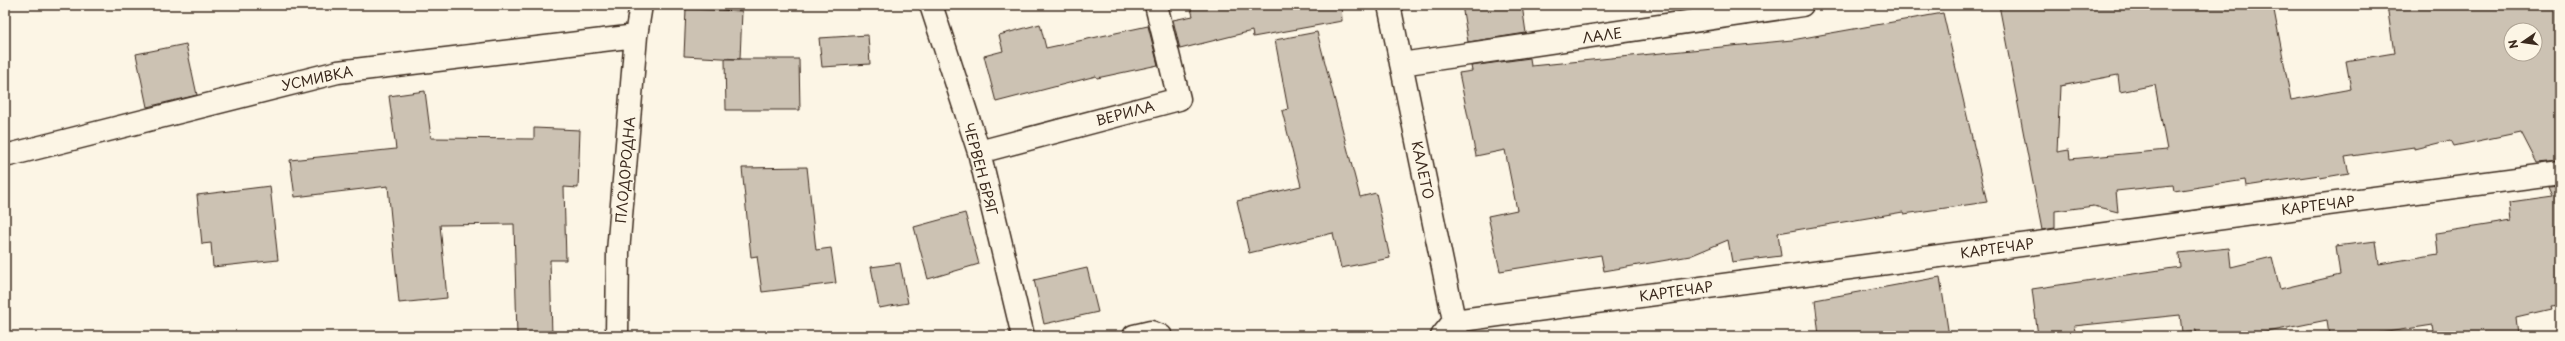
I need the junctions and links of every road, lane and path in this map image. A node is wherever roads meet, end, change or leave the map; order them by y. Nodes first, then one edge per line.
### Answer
1 (641, 5) edge
2 (931, 5) edge
3 (1156, 5) edge
4 (1388, 5) edge
5 (1802, 5) edge
6 (636, 36) junction
7 (1401, 64) junction
8 (979, 152) junction
9 (5, 156) edge
10 (2560, 173) edge
11 (1451, 331) edge
12 (617, 336) edge
13 (1023, 336) edge
14 (1134, 336) edge
15 (1161, 336) edge

1 - 6 street, ПЛОДОРОДНА
2 - 8 street, ЧЕРВЕН БРЯГ
3 - 8 street, ВЕРИЛА
4 - 7 street, КАЛЕТО
5 - 7 street, ЛАЛЕ
6 - 9 street, УСМИВКА
6 - 12 street, ПЛОДОРОДНА
7 - 11 street, КАЛЕТО
8 - 13 street, ЧЕРВЕН БРЯГ
10 - 11 street, КАРТЕЧАР
14 - 15 street

